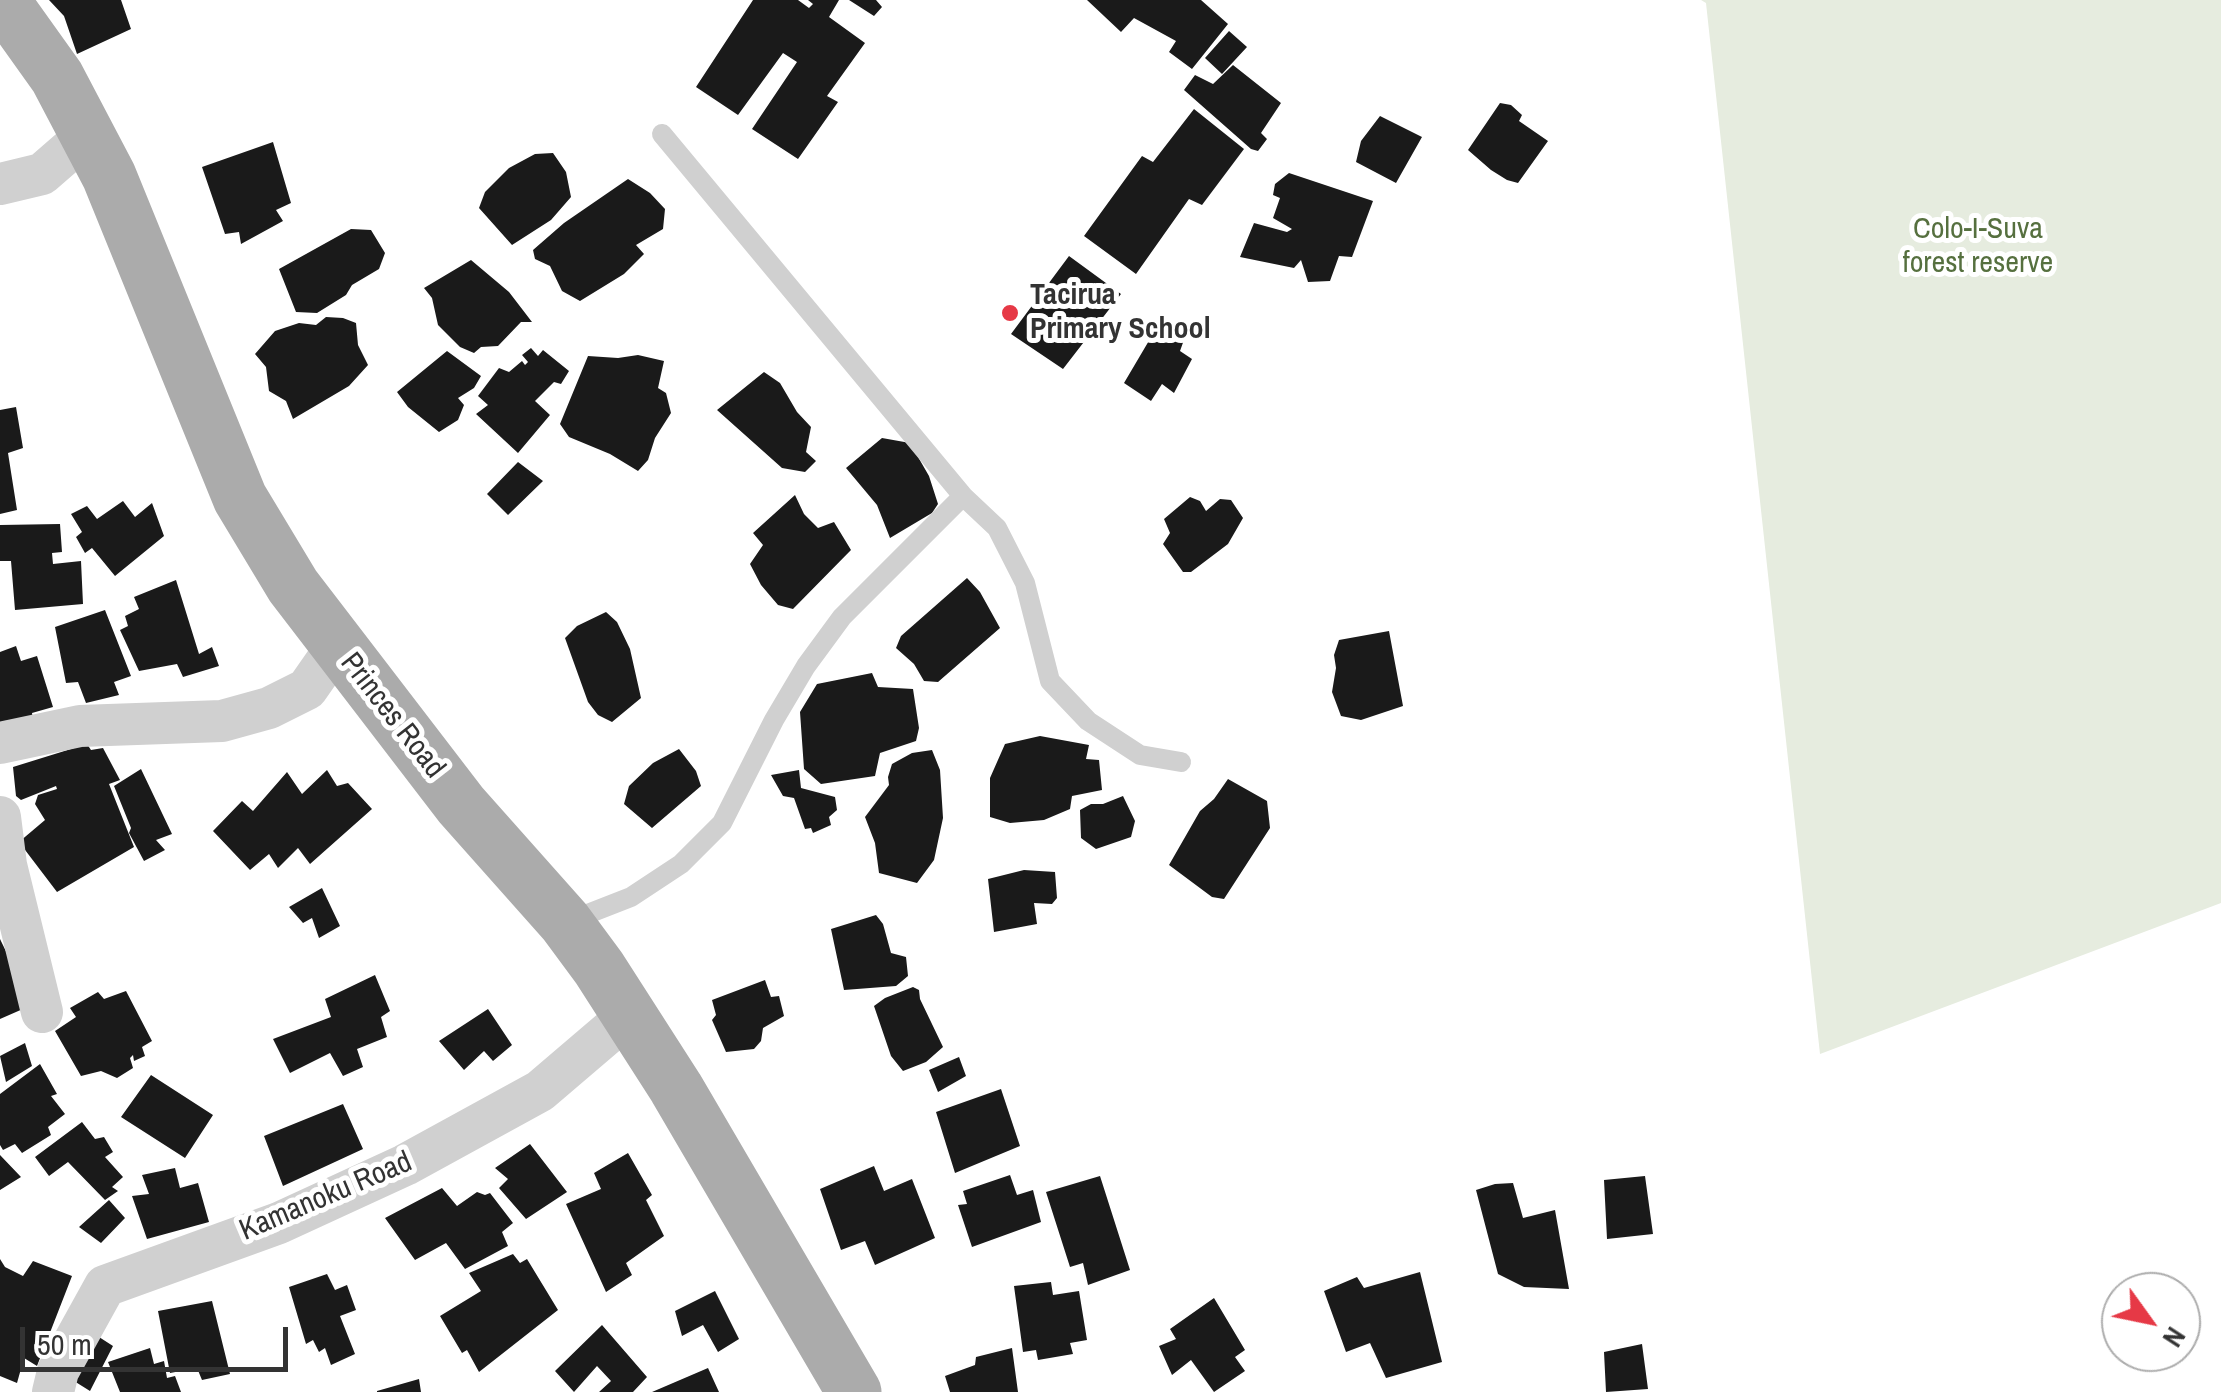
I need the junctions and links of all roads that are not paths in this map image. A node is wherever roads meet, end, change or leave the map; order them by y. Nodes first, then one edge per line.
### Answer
1 (2, 0) edge
2 (88, 134) junction
3 (662, 134) dead end
4 (0, 184) edge
5 (964, 496) junction
6 (337, 646) junction
7 (0, 743) edge
8 (1181, 762) dead end
9 (0, 817) edge
10 (565, 922) junction
11 (42, 1012) dead end
12 (629, 1015) junction
13 (841, 1386) edge
14 (53, 1392) edge

1 - 2 main road, Princes Road
2 - 4 street
2 - 6 main road, Princes Road
3 - 5 lane
5 - 8 lane
5 - 10 lane
6 - 7 street
6 - 10 main road, Princes Road
9 - 11 street
10 - 12 main road, Princes Road
12 - 13 main road, Princes Road
12 - 14 street, Kamanoku Road

